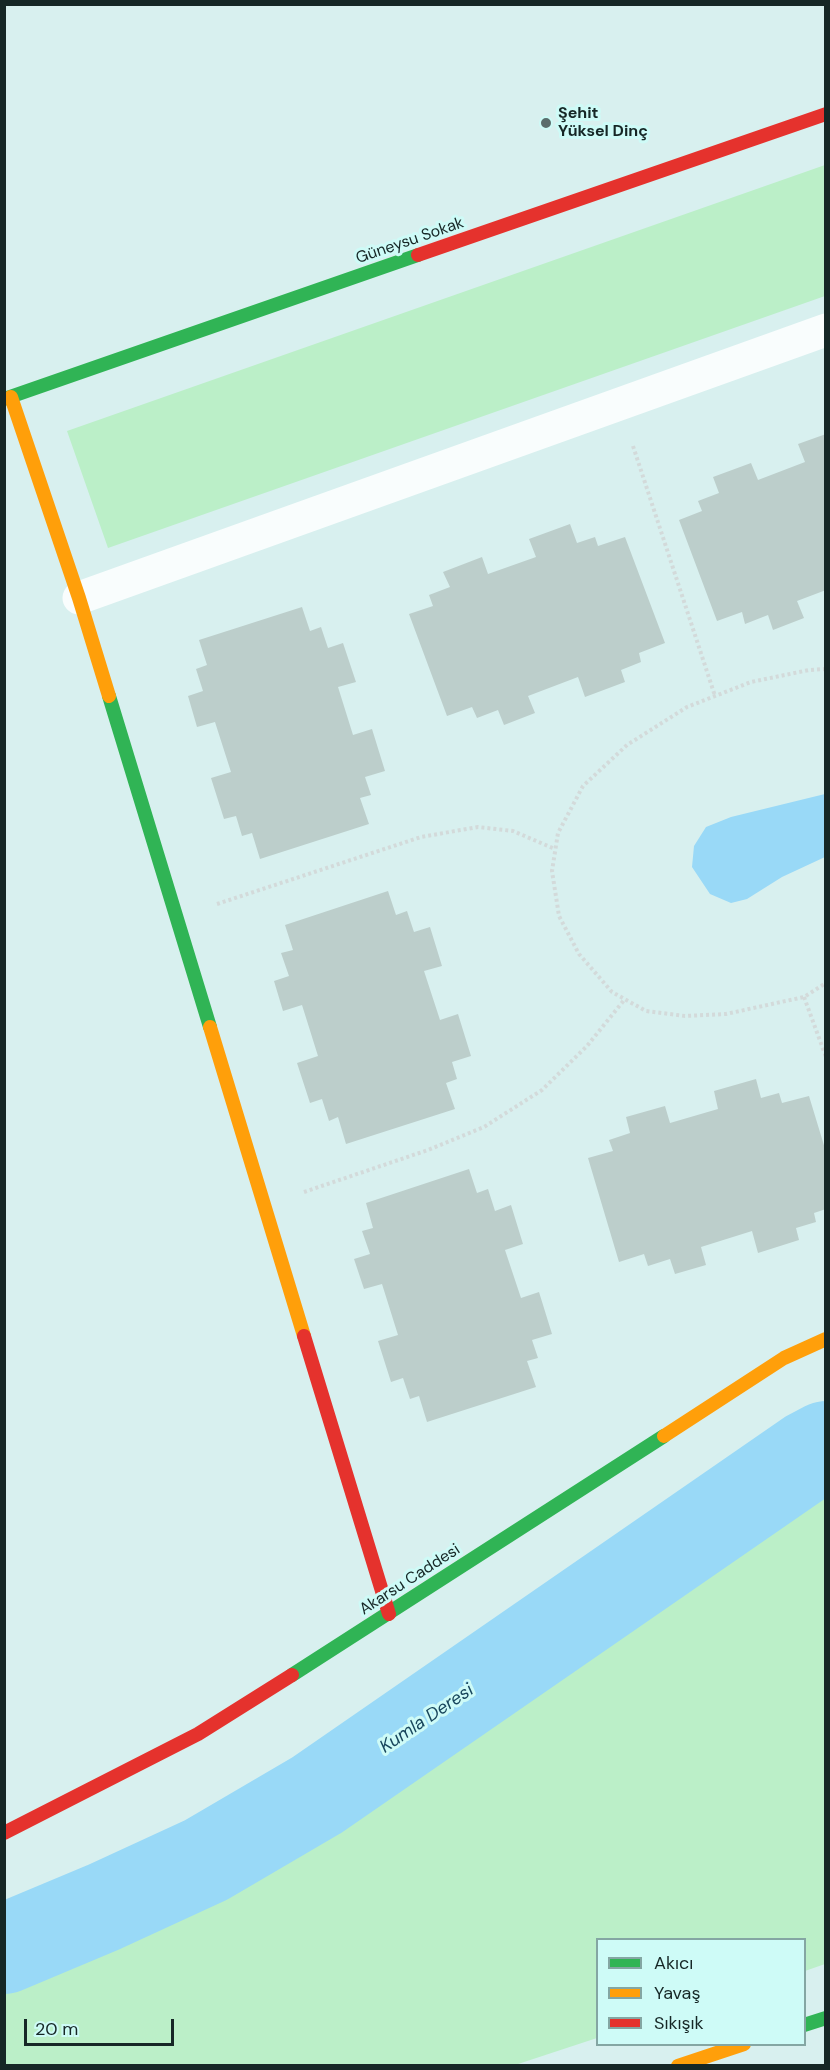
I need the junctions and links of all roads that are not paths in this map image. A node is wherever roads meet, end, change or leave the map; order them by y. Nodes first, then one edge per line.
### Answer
1 (825, 114) edge
2 (825, 330) edge
3 (8, 398) edge
4 (79, 598) junction
5 (825, 1339) edge
6 (389, 1614) junction
7 (5, 1831) edge
8 (825, 2018) edge
9 (806, 2024) edge
10 (738, 2046) edge
11 (678, 2066) edge

1 - 3 main road, Güneysu Sokak
2 - 4 street
3 - 4 main road
4 - 6 main road
5 - 6 main road, Akarsu Caddesi
6 - 7 main road, Akarsu Caddesi
8 - 9 main road
10 - 11 main road

